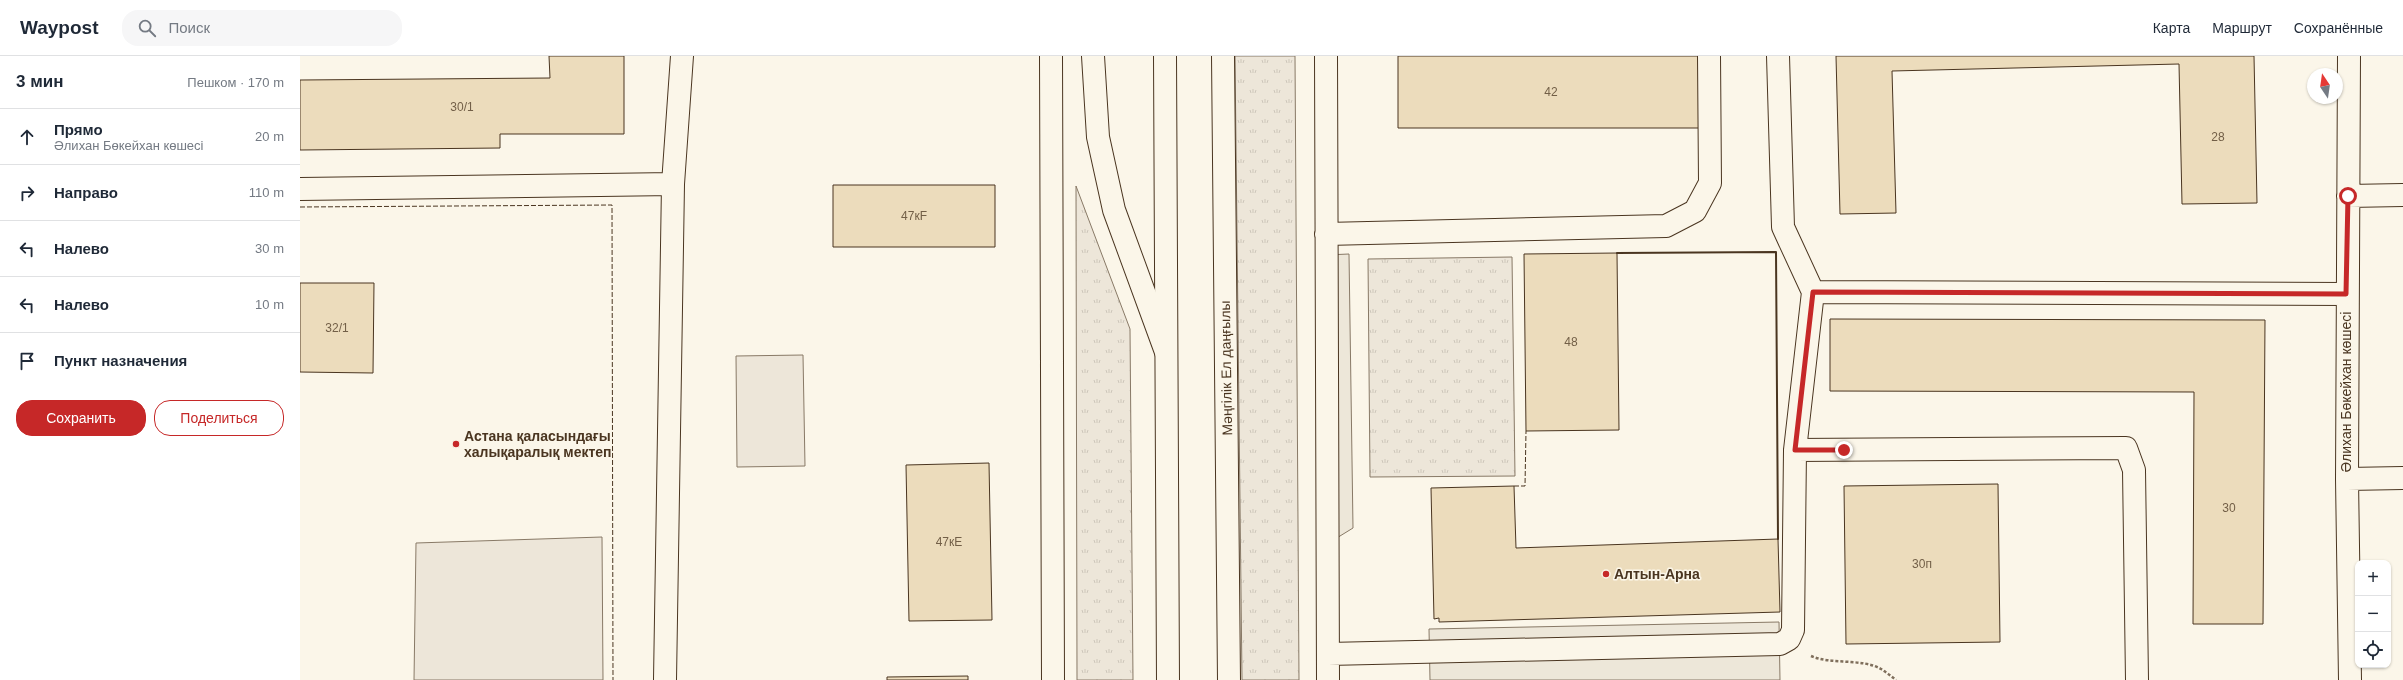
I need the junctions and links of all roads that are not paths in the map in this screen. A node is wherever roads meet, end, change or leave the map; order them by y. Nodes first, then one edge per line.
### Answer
1 (682, 56) edge
2 (1052, 56) edge
3 (1093, 56) edge
4 (1165, 56) edge
5 (1223, 56) edge
6 (1326, 56) edge
7 (1709, 56) edge
8 (1778, 56) edge
9 (2349, 56) edge
10 (673, 184) junction
11 (300, 189) edge
12 (2403, 195) edge
13 (2348, 196) junction
14 (1326, 234) junction
15 (1813, 292) junction
16 (2346, 294) junction
17 (1166, 353) junction
18 (1795, 450) junction
19 (2403, 478) edge
20 (2347, 479) junction
21 (1328, 654) junction
22 (665, 680) edge
23 (1053, 680) edge
24 (1168, 680) edge
25 (1229, 680) edge
26 (1328, 680) edge
27 (2137, 680) edge
28 (2350, 680) edge

1 - 10 main road
2 - 23 main road
3 - 17 main road
4 - 17 main road
5 - 25 main road, Мәңгілік Ел даңғылы
6 - 14 main road
7 - 14 main road
8 - 15 main road
9 - 13 main road, Әлихан Бөкейхан көшесі
10 - 11 main road
10 - 22 main road
12 - 13 main road
13 - 16 main road, Әлихан Бөкейхан көшесі
14 - 21 main road
15 - 16 main road
15 - 18 main road
16 - 20 main road, Әлихан Бөкейхан көшесі
17 - 24 main road
18 - 21 main road
18 - 27 main road
19 - 20 main road
20 - 28 main road, Әлихан Бөкейхан көшесі
21 - 26 main road

